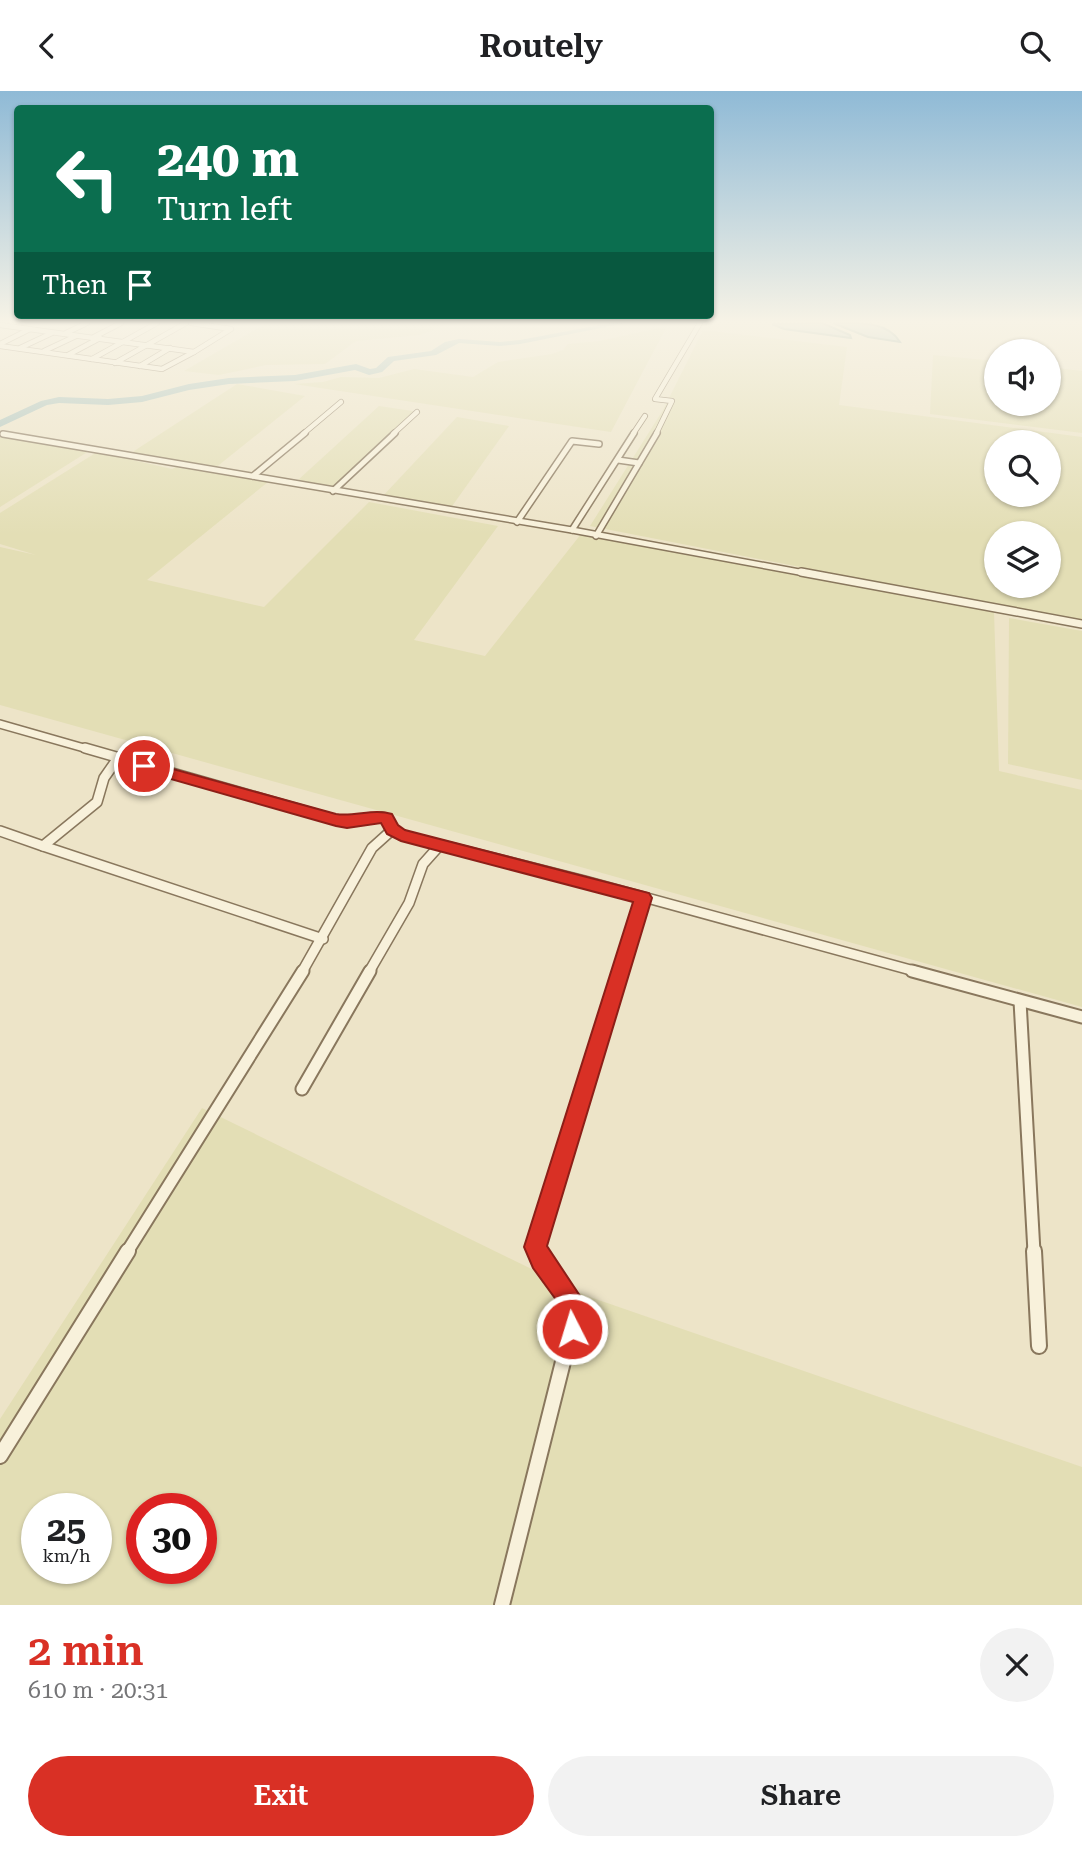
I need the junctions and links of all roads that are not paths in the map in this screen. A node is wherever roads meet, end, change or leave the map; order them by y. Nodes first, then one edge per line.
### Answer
1 (658, 394) edge
2 (645, 398) dead end
3 (655, 399) junction
4 (341, 402) dead end
5 (417, 412) dead end
6 (645, 416) dead end
7 (3, 434) dead end
8 (599, 444) dead end
9 (618, 460) junction
10 (639, 463) junction
11 (253, 476) junction
12 (332, 491) junction
13 (517, 521) junction
14 (572, 530) junction
15 (596, 535) junction
16 (1082, 624) edge
17 (3, 727) edge
18 (118, 758) junction
19 (392, 829) junction
20 (0, 831) edge
21 (440, 845) junction
22 (43, 846) junction
23 (643, 898) junction
24 (323, 939) junction
25 (1020, 1001) junction
26 (1082, 1017) edge
27 (302, 1089) dead end
28 (1039, 1346) dead end
29 (0, 1456) edge
30 (502, 1605) edge

1 - 3 street
2 - 3 street
3 - 10 street
4 - 11 street
5 - 12 street
6 - 9 street
7 - 11 street
8 - 13 street
9 - 10 street
9 - 14 street
10 - 15 street
11 - 12 street
12 - 13 street
13 - 14 street
14 - 15 street
15 - 16 street
17 - 18 street
18 - 19 street
18 - 22 street
19 - 21 street
19 - 24 street
20 - 22 street
21 - 23 street
21 - 27 street
22 - 24 street
23 - 25 street
23 - 30 street
24 - 29 street
25 - 26 street
25 - 28 street

